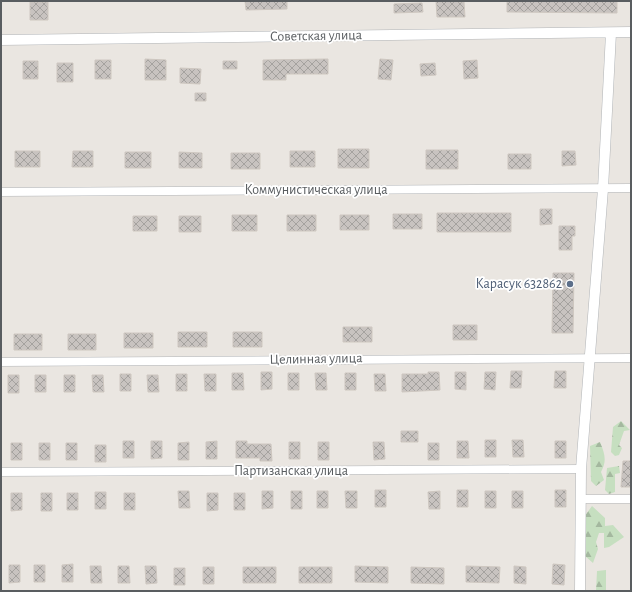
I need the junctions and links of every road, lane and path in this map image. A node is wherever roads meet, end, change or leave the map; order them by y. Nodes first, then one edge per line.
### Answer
1 (631, 32) edge
2 (611, 33) junction
3 (1, 40) edge
4 (631, 188) edge
5 (603, 189) junction
6 (1, 192) edge
7 (590, 357) junction
8 (631, 358) edge
9 (1, 362) edge
10 (581, 469) junction
11 (1, 472) edge
12 (581, 499) junction
13 (631, 500) edge
14 (580, 591) edge

1 - 2 street, Советская улица
2 - 3 street, Советская улица
2 - 5 street
4 - 5 street, Коммунистическая улица
5 - 6 street, Коммунистическая улица
5 - 7 street
7 - 8 street, Целинная улица
7 - 9 street, Целинная улица
7 - 10 street
10 - 11 street, Партизанская улица
10 - 12 street
12 - 13 street
12 - 14 street

